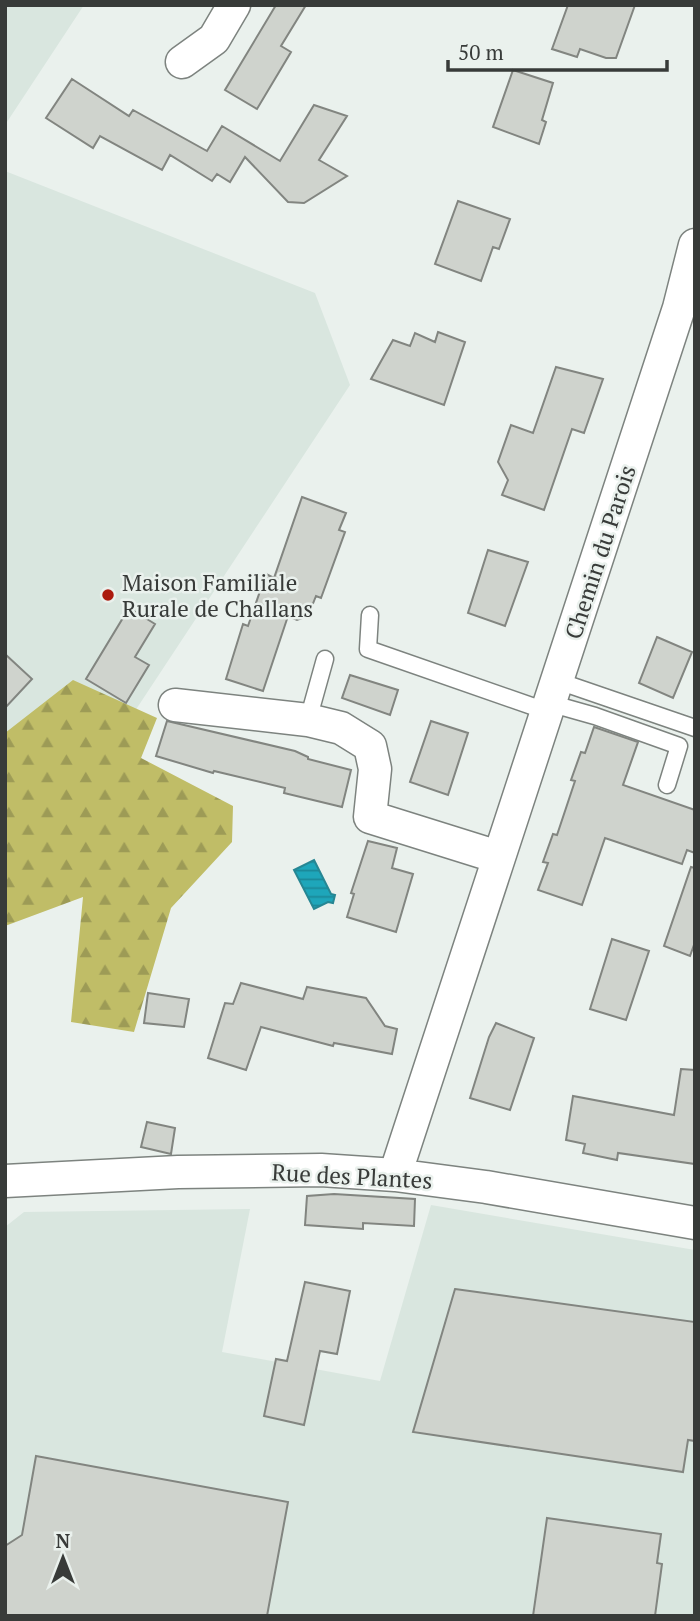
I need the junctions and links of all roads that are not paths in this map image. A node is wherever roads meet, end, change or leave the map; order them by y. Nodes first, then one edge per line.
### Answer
1 (234, 5) edge
2 (181, 62) dead end
3 (695, 245) edge
4 (370, 615) dead end
5 (325, 659) dead end
6 (551, 698) junction
7 (175, 705) dead end
8 (308, 720) junction
9 (695, 728) edge
10 (667, 785) dead end
11 (498, 857) junction
12 (395, 1175) junction
13 (5, 1181) edge
14 (695, 1223) edge

1 - 2 street
3 - 6 street, Chemin du Parois
4 - 6 lane
5 - 8 lane
6 - 9 lane
6 - 10 lane
6 - 11 street, Chemin du Parois
7 - 8 street
8 - 11 street
11 - 12 street, Chemin du Parois
12 - 13 street, Rue des Plantes
12 - 14 street, Rue des Plantes

